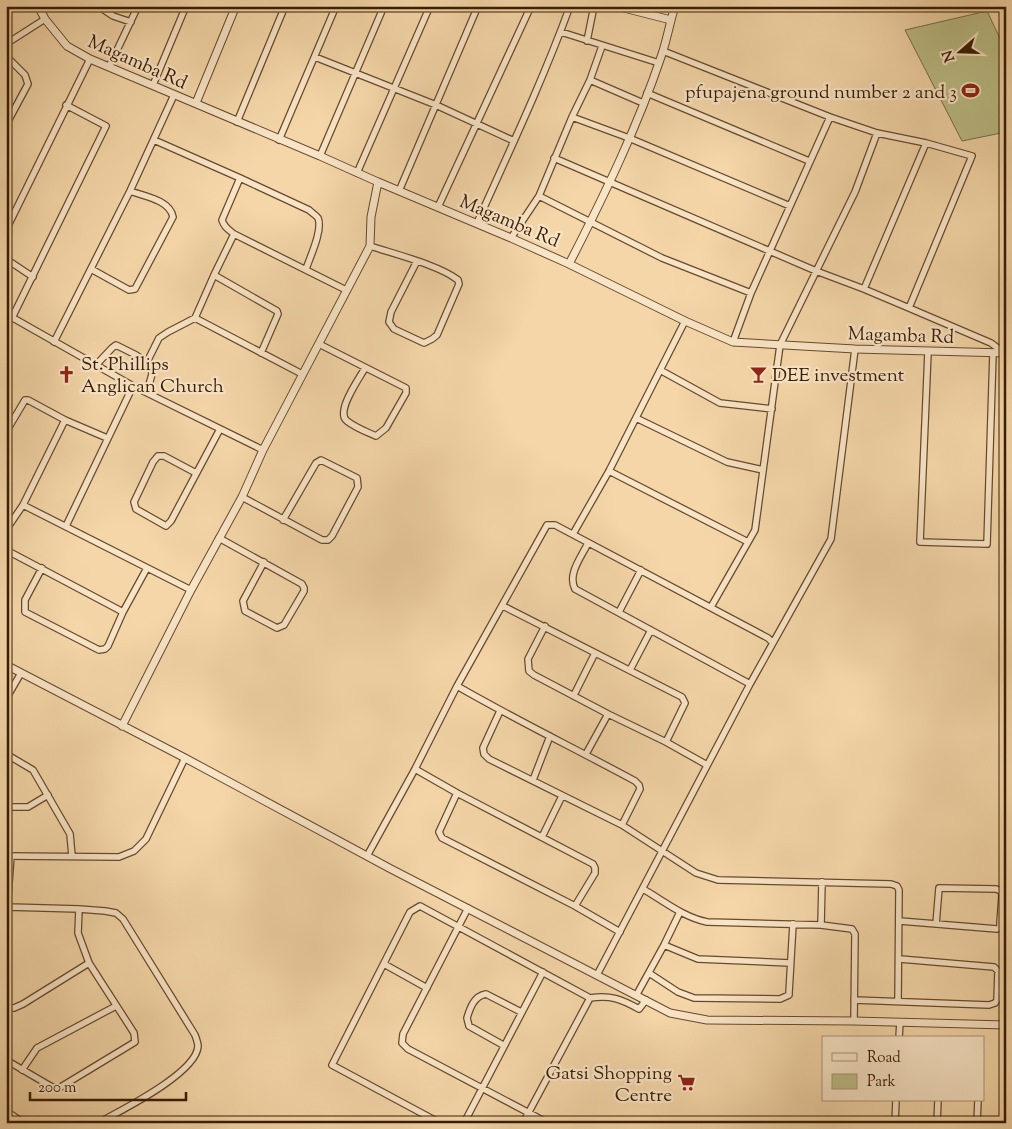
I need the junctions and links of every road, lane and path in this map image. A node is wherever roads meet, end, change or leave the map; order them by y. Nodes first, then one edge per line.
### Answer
1 (38, 6) edge
2 (98, 6) edge
3 (138, 6) edge
4 (186, 6) edge
5 (285, 6) edge
6 (336, 6) edge
7 (384, 6) edge
8 (430, 6) edge
9 (478, 6) edge
10 (531, 6) edge
11 (570, 6) edge
12 (594, 6) edge
13 (616, 6) edge
14 (675, 6) edge
15 (234, 7) edge
16 (45, 19) junction
17 (671, 20) junction
18 (131, 22) junction
19 (561, 32) junction
20 (587, 41) junction
21 (6, 44) edge
22 (602, 46) junction
23 (663, 51) junction
24 (6, 56) edge
25 (315, 57) junction
26 (90, 59) junction
27 (659, 63) junction
28 (109, 67) junction
29 (356, 73) junction
30 (590, 80) junction
31 (153, 85) junction
32 (394, 89) junction
33 (646, 93) junction
34 (174, 95) junction
35 (643, 103) junction
36 (196, 104) junction
37 (66, 105) junction
38 (436, 105) junction
39 (572, 117) junction
40 (830, 118) junction
41 (237, 122) junction
42 (476, 125) junction
43 (6, 126) edge
44 (877, 133) junction
45 (629, 138) junction
46 (154, 140) junction
47 (279, 140) junction
48 (514, 141) junction
49 (926, 143) junction
50 (320, 156) junction
51 (554, 158) junction
52 (810, 161) junction
53 (357, 174) junction
54 (240, 178) junction
55 (609, 181) junction
56 (378, 182) junction
57 (130, 190) junction
58 (399, 191) junction
59 (538, 196) junction
60 (790, 206) junction
61 (438, 207) junction
62 (590, 222) junction
63 (477, 224) junction
64 (6, 230) edge
65 (234, 234) junction
66 (511, 238) junction
67 (370, 246) junction
68 (770, 252) junction
69 (6, 259) edge
70 (417, 261) junction
71 (569, 264) junction
72 (91, 269) junction
73 (306, 269) junction
74 (816, 272) junction
75 (214, 275) junction
76 (33, 277) junction
77 (864, 289) junction
78 (346, 290) junction
79 (751, 293) junction
80 (909, 308) junction
81 (9, 316) edge
82 (195, 318) junction
83 (685, 321) junction
84 (54, 342) junction
85 (733, 342) junction
86 (319, 344) junction
87 (780, 345) junction
88 (856, 349) junction
89 (928, 352) junction
90 (1004, 352) edge
91 (262, 353) junction
92 (994, 353) junction
93 (147, 362) junction
94 (96, 364) junction
95 (365, 368) junction
96 (660, 370) junction
97 (302, 374) junction
98 (132, 386) junction
99 (147, 392) junction
100 (772, 409) junction
101 (636, 418) junction
102 (65, 420) junction
103 (220, 429) junction
104 (6, 432) edge
105 (107, 438) junction
106 (263, 450) junction
107 (763, 470) junction
108 (610, 471) junction
109 (196, 473) junction
110 (242, 497) junction
111 (23, 505) junction
112 (283, 520) junction
113 (66, 526) junction
114 (6, 530) edge
115 (573, 534) junction
116 (219, 538) junction
117 (748, 542) junction
118 (588, 543) junction
119 (6, 550) edge
120 (264, 562) junction
121 (42, 568) junction
122 (147, 568) junction
123 (641, 570) junction
124 (191, 590) junction
125 (503, 606) junction
126 (710, 608) junction
127 (123, 612) junction
128 (619, 612) junction
129 (545, 626) junction
130 (651, 630) junction
131 (772, 642) junction
132 (595, 653) junction
133 (6, 665) edge
134 (630, 670) junction
135 (21, 673) junction
136 (750, 684) junction
137 (457, 686) junction
138 (574, 695) junction
139 (7, 697) edge
140 (500, 711) junction
141 (608, 714) junction
142 (122, 726) junction
143 (550, 736) junction
144 (666, 742) junction
145 (6, 754) edge
146 (586, 754) junction
147 (185, 758) junction
148 (707, 765) junction
149 (415, 769) junction
150 (533, 780) junction
151 (457, 793) junction
152 (48, 795) junction
153 (562, 796) junction
154 (6, 808) edge
155 (622, 825) junction
156 (542, 837) junction
157 (662, 850) junction
158 (9, 856) edge
159 (72, 856) junction
160 (367, 856) junction
161 (822, 882) junction
162 (643, 889) junction
163 (575, 906) junction
164 (8, 907) junction
165 (468, 908) junction
166 (79, 909) junction
167 (680, 912) junction
168 (900, 922) junction
169 (6, 923) edge
170 (793, 924) junction
171 (936, 924) junction
172 (821, 925) junction
173 (459, 926) junction
174 (620, 932) junction
175 (664, 945) junction
176 (900, 959) junction
177 (89, 963) junction
178 (790, 963) junction
179 (384, 964) junction
180 (543, 972) junction
181 (649, 973) junction
182 (598, 975) junction
183 (427, 988) junction
184 (637, 994) junction
185 (590, 998) junction
186 (646, 1000) junction
187 (854, 1000) junction
188 (898, 1001) junction
189 (116, 1006) junction
190 (6, 1008) edge
191 (522, 1012) junction
192 (854, 1021) junction
193 (900, 1022) junction
194 (1006, 1026) edge
195 (899, 1036) edge
196 (503, 1045) junction
197 (6, 1060) edge
198 (22, 1070) junction
199 (482, 1089) junction
200 (896, 1102) edge
201 (938, 1102) edge
202 (978, 1102) edge
203 (6, 1111) edge
204 (529, 1112) junction
205 (24, 1123) edge
206 (98, 1123) edge
207 (440, 1123) edge
208 (464, 1123) edge
209 (523, 1123) edge
210 (548, 1123) edge
211 (896, 1123) edge
212 (937, 1123) edge
213 (977, 1123) edge

1 - 16 street, Magamba Rd
2 - 18 street
3 - 18 street
4 - 31 street
5 - 41 street
6 - 25 street
7 - 29 street
8 - 32 street
9 - 38 street
10 - 42 street
11 - 19 street
12 - 20 street
13 - 17 street
14 - 17 street
15 - 36 street
16 - 21 street
16 - 26 street, Magamba Rd
17 - 23 street
18 - 28 street
19 - 20 street
19 - 48 street
20 - 22 street
22 - 27 street
22 - 30 street
23 - 27 street
23 - 40 street
24 - 43 street
25 - 29 street
25 - 47 street
26 - 28 street, Magamba Rd
26 - 37 street
27 - 33 street
28 - 31 street, Magamba Rd
29 - 32 street
29 - 50 street
30 - 35 street
30 - 39 street
31 - 34 street, Magamba Rd
32 - 38 street
32 - 53 street
33 - 35 street
33 - 52 street
34 - 36 street, Magamba Rd
34 - 46 street
35 - 45 street
36 - 41 street, Magamba Rd
37 - 64 street
37 - 76 street
38 - 42 street
38 - 58 street
39 - 45 street
39 - 51 street
40 - 44 street
40 - 52 street
41 - 47 street, Magamba Rd
42 - 48 street
42 - 61 street
44 - 49 street
44 - 74 street
45 - 55 street
45 - 60 street
46 - 54 street
46 - 57 street
47 - 50 street, Magamba Rd
48 - 63 street
49 - 77 street
49 - 80 street
50 - 53 street, Magamba Rd
51 - 55 street
51 - 59 street
52 - 60 street
53 - 56 street, Magamba Rd
54 - 65 street
54 - 73 street
55 - 62 street
55 - 68 street
56 - 58 street, Magamba Rd
56 - 67 street
57 - 72 street
57 - 72 street
58 - 61 street, Magamba Rd
59 - 62 street
59 - 66 street
60 - 68 street
61 - 63 street, Magamba Rd
62 - 71 street
62 - 79 street
63 - 66 street, Magamba Rd
65 - 73 street
65 - 75 street
66 - 71 street, Magamba Rd
67 - 70 street
67 - 78 street
68 - 74 street
68 - 79 street
69 - 76 street
70 - 70 street
71 - 83 street, Magamba Rd
72 - 84 street
73 - 78 street
74 - 77 street
74 - 87 street
75 - 82 street
75 - 91 street
76 - 81 street
77 - 80 street
78 - 86 street
79 - 85 street
80 - 90 street
81 - 84 street
82 - 91 street
82 - 93 street
83 - 85 street, Magamba Rd
83 - 96 street
84 - 94 street
85 - 87 street, Magamba Rd
86 - 95 street
86 - 97 street
87 - 88 street, Magamba Rd
87 - 100 street
88 - 89 street, Magamba Rd
88 - 131 street
89 - 92 street, Magamba Rd
89 - 92 street
90 - 92 street, Magamba Rd
91 - 97 street
93 - 94 street
93 - 99 street
94 - 98 street
95 - 95 street
96 - 100 street
96 - 101 street
97 - 106 street
98 - 99 street
98 - 105 street
99 - 103 street
100 - 107 street
101 - 107 street
101 - 108 street
102 - 104 street
102 - 105 street
102 - 111 street
103 - 106 street
103 - 109 street
105 - 113 street
106 - 110 street
107 - 117 street
108 - 115 street
108 - 117 street
109 - 109 street
110 - 112 street
110 - 116 street
111 - 113 street
111 - 114 street
112 - 112 street
113 - 122 street
115 - 118 street
115 - 125 street
116 - 120 street
116 - 124 street
117 - 126 street
118 - 123 street
118 - 128 street
119 - 121 street
120 - 120 street
121 - 127 street
121 - 127 street
122 - 124 street
122 - 127 street
123 - 126 street
123 - 128 street
124 - 142 street
125 - 129 street
125 - 137 street
126 - 131 street
128 - 130 street
129 - 132 street
129 - 138 street
130 - 134 street
130 - 136 street
131 - 136 street
132 - 134 street
132 - 138 street
133 - 135 street
134 - 144 street
135 - 139 street
135 - 142 street
136 - 148 street
137 - 140 street
137 - 149 street
138 - 141 street
140 - 143 street
140 - 150 street
141 - 144 street
141 - 146 street
142 - 147 street
143 - 146 street
143 - 150 street
144 - 148 street
145 - 152 street
146 - 155 street
147 - 159 street
147 - 160 street
148 - 157 street
149 - 151 street
149 - 160 street
150 - 153 street
151 - 156 street
151 - 163 street
152 - 154 street
152 - 159 street
153 - 155 street
153 - 156 street
155 - 157 street
156 - 163 street
157 - 161 street
157 - 162 street
158 - 159 street
158 - 164 street
160 - 165 street
161 - 168 street
161 - 172 street
162 - 167 street
162 - 174 street
163 - 174 street
164 - 166 street
164 - 169 street
165 - 173 street
165 - 182 street
166 - 177 street
166 - 206 street
167 - 170 street
167 - 175 street
168 - 171 street
168 - 176 street
170 - 172 street
170 - 178 street
171 - 171 street
172 - 187 street
173 - 179 street
173 - 180 street
173 - 183 street
174 - 182 street
175 - 178 street
175 - 181 street
176 - 188 street
176 - 188 street
177 - 189 street
177 - 190 street
178 - 181 street
179 - 183 street
179 - 207 street
180 - 185 street
180 - 191 street
181 - 184 street
182 - 184 street
183 - 199 street
184 - 186 street
185 - 186 street
185 - 204 street
186 - 192 street
187 - 188 street
187 - 192 street
189 - 198 street
189 - 198 street
191 - 196 street
191 - 196 street
192 - 193 street
193 - 194 street
193 - 195 street
196 - 199 street
197 - 198 street
199 - 204 street
199 - 208 street
200 - 211 street
201 - 212 street
202 - 213 street
203 - 205 street
204 - 209 street
204 - 210 street

